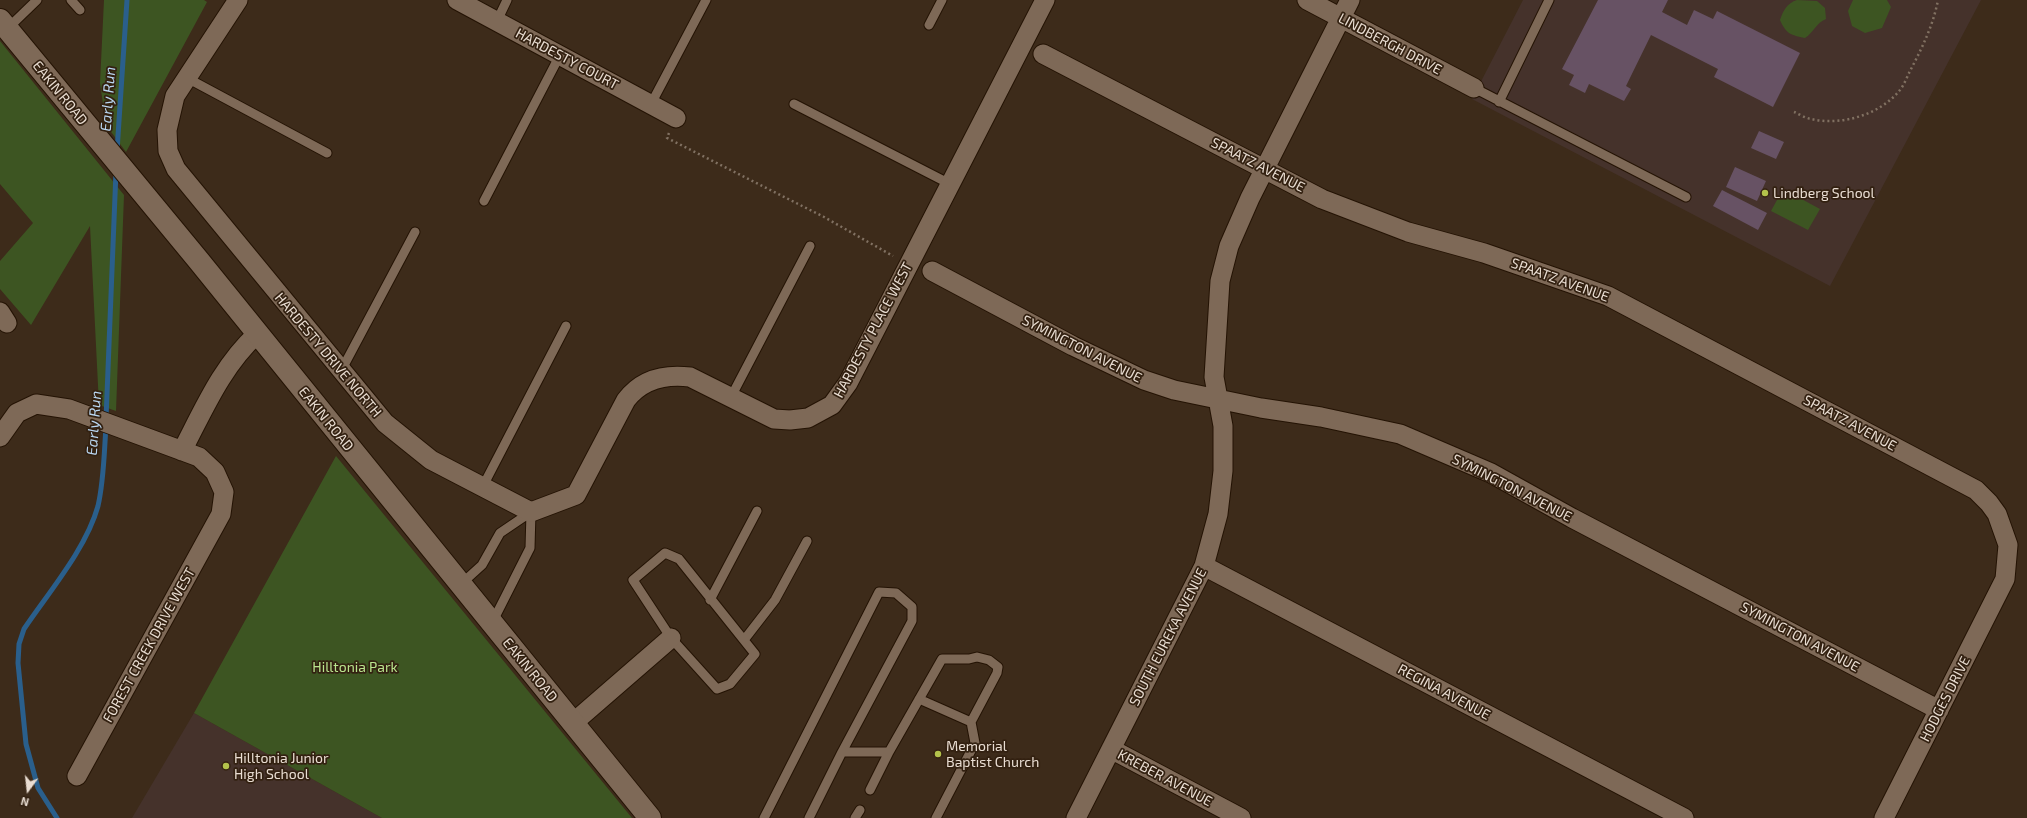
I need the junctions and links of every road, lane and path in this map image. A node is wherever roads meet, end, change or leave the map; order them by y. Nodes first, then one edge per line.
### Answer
1 (37, 0) edge
2 (71, 0) edge
3 (238, 0) edge
4 (458, 0) edge
5 (507, 0) edge
6 (706, 0) edge
7 (942, 0) edge
8 (1045, 0) edge
9 (1307, 0) edge
10 (1350, 0) edge
11 (1549, 0) edge
12 (1938, 0) edge
13 (80, 10) dead end
14 (1342, 18) junction
15 (497, 21) junction
16 (4, 24) edge
17 (929, 25) dead end
18 (1043, 54) dead end
19 (560, 55) junction
20 (187, 78) junction
21 (1474, 88) joint
22 (1499, 102) junction
23 (651, 104) junction
24 (794, 104) dead end
25 (1794, 112) dead end
26 (676, 118) joint
27 (326, 153) dead end
28 (1266, 169) junction
29 (950, 184) junction
30 (1686, 197) dead end
31 (484, 201) dead end
32 (414, 232) dead end
33 (810, 246) dead end
34 (909, 265) junction
35 (932, 271) dead end
36 (566, 326) dead end
37 (258, 334) junction
38 (341, 371) junction
39 (731, 396) junction
40 (1218, 399) junction
41 (0, 437) edge
42 (182, 451) junction
43 (483, 486) junction
44 (757, 510) dead end
45 (531, 512) junction
46 (807, 541) dead end
47 (1204, 566) junction
48 (2005, 579) joint
49 (460, 585) junction
50 (710, 600) junction
51 (492, 624) junction
52 (671, 638) junction
53 (744, 640) junction
54 (919, 699) junction
55 (1939, 710) junction
56 (971, 722) junction
57 (573, 723) junction
58 (1111, 750) junction
59 (842, 752) junction
60 (889, 752) junction
61 (77, 776) dead end
62 (870, 790) dead end
63 (650, 818) edge
64 (764, 818) edge
65 (809, 818) edge
66 (936, 818) edge
67 (1076, 818) edge
68 (1241, 818) edge
69 (1684, 818) edge
70 (1884, 818) edge

1 - 16 lane
2 - 13 lane
3 - 20 street
4 - 15 street, HARDESTY COURT
5 - 15 lane
6 - 23 lane
7 - 17 lane
8 - 29 street, HARDESTY PLACE WEST
9 - 14 street, LINDBERGH DRIVE
10 - 14 street, SOUTH EUREKA AVENUE
11 - 22 lane
12 - 25 path
14 - 21 street, LINDBERGH DRIVE
14 - 28 street, SOUTH EUREKA AVENUE
15 - 19 street, HARDESTY COURT
16 - 37 street, EAKIN ROAD
18 - 28 street, SPAATZ AVENUE
19 - 23 street, HARDESTY COURT
19 - 31 lane
20 - 27 lane
20 - 38 street, HARDESTY DRIVE NORTH
21 - 22 lane
22 - 30 lane
23 - 26 street, HARDESTY COURT
24 - 29 lane
26 - 34 path
28 - 40 street, SOUTH EUREKA AVENUE
28 - 48 street, SPAATZ AVENUE
29 - 34 street, HARDESTY PLACE WEST
32 - 38 lane
33 - 39 lane
34 - 39 street, HARDESTY PLACE WEST
35 - 40 street, SYMINGTON AVENUE
36 - 43 lane
37 - 42 street
37 - 49 street, EAKIN ROAD
38 - 43 street, HARDESTY DRIVE NORTH
39 - 45 street, HARDESTY PLACE WEST
40 - 47 street, SOUTH EUREKA AVENUE
40 - 55 street, SYMINGTON AVENUE
41 - 42 street
42 - 61 street, FOREST CREEK DRIVE WEST
43 - 45 street, HARDESTY DRIVE NORTH
44 - 50 lane
45 - 49 lane, HARDESTY PLACE WEST
45 - 51 lane
46 - 53 lane
47 - 58 street, SOUTH EUREKA AVENUE
47 - 69 street, REGINA AVENUE
48 - 55 street, HODGES DRIVE
49 - 51 street, EAKIN ROAD
50 - 52 lane
50 - 53 lane
51 - 57 street, EAKIN ROAD
52 - 53 lane
52 - 57 street
54 - 56 lane
54 - 56 lane
54 - 60 lane
55 - 70 street, HODGES DRIVE
56 - 66 lane
57 - 63 street, EAKIN ROAD
58 - 67 street, SOUTH EUREKA AVENUE
58 - 68 street, KREBER AVENUE
59 - 60 lane
59 - 64 lane
59 - 65 lane
60 - 62 lane

